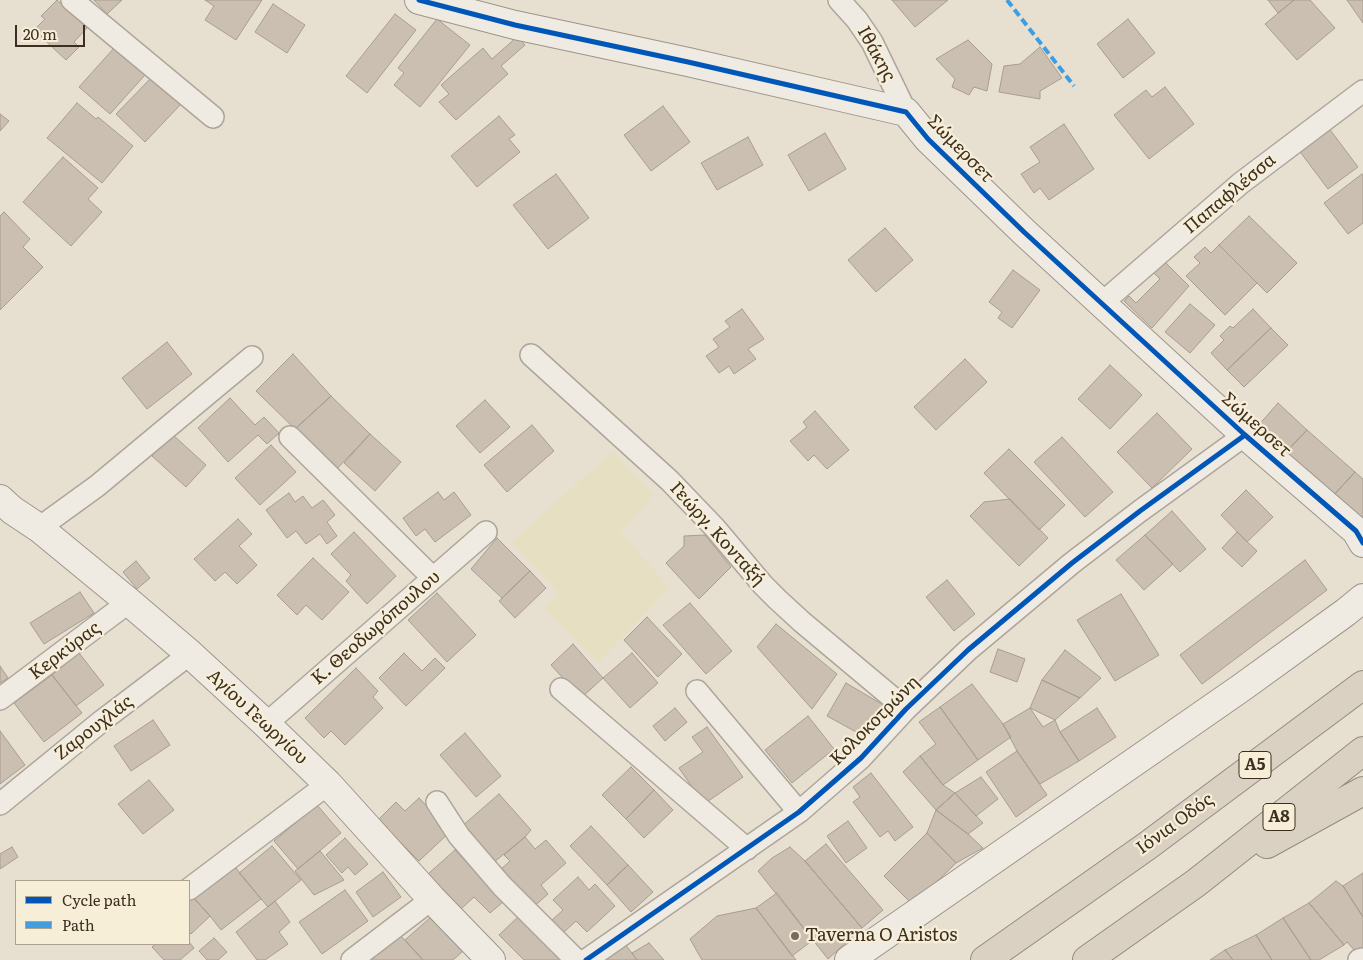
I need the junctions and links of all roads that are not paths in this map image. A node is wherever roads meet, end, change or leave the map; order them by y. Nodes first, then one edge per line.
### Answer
1 (72, 0) edge
2 (419, 0) edge
3 (839, 0) edge
4 (1363, 91) edge
5 (906, 112) junction
6 (213, 117) dead end
7 (1102, 303) junction
8 (530, 354) dead end
9 (252, 357) dead end
10 (1244, 435) junction
11 (290, 437) dead end
12 (4, 509) edge
13 (39, 528) junction
14 (486, 532) dead end
15 (1363, 543) edge
16 (433, 578) junction
17 (1363, 598) edge
18 (129, 602) junction
19 (190, 654) junction
20 (1363, 685) edge
21 (561, 689) dead end
22 (697, 691) dead end
23 (0, 699) edge
24 (906, 709) junction
25 (266, 724) junction
26 (1363, 751) edge
27 (328, 784) junction
28 (1363, 790) edge
29 (437, 802) dead end
30 (0, 804) edge
31 (799, 812) junction
32 (747, 848) junction
33 (1196, 883) junction
34 (190, 888) edge
35 (432, 899) junction
36 (1363, 959) edge
37 (352, 960) edge
38 (491, 960) edge
39 (576, 960) edge
40 (586, 960) edge
41 (849, 960) edge
42 (985, 960) edge
43 (1087, 960) edge
44 (1359, 960) edge

1 - 6 street
2 - 5 street, Σώμερσετ
3 - 5 street, Ιθάκης
4 - 7 street, Παπαφλέσσα
5 - 7 street, Σώμερσετ
7 - 10 street, Σώμερσετ
8 - 24 street, Γεώργ. Κονταξή
9 - 13 street
10 - 15 street, Σώμερσετ
10 - 24 street, Κολοκοτρώνη
11 - 16 street
12 - 13 street, Αγίου Γεωργίου
13 - 18 street, Αγίου Γεωργίου
14 - 16 street, Κ. Θεοδωρόπουλου
16 - 25 street, Κ. Θεοδωρόπουλου
17 - 41 street
18 - 19 street, Αγίου Γεωργίου
18 - 23 street, Κερκύρας
19 - 25 street, Αγίου Γεωργίου
19 - 30 street, Ζαρουχλάς
20 - 42 highway, Ιόνια Οδός / Α5
21 - 32 street
22 - 31 street
24 - 31 street, Κολοκοτρώνη
25 - 27 street, Αγίου Γεωργίου
26 - 33 highway, Α8
27 - 34 street
27 - 35 street, Αγίου Γεωργίου
28 - 33 highway
29 - 39 street
31 - 32 street, Κολοκοτρώνη
32 - 40 street, Κολοκοτρώνη
33 - 43 highway
35 - 37 street
35 - 38 street, Αγίου Γεωργίου
36 - 44 street

